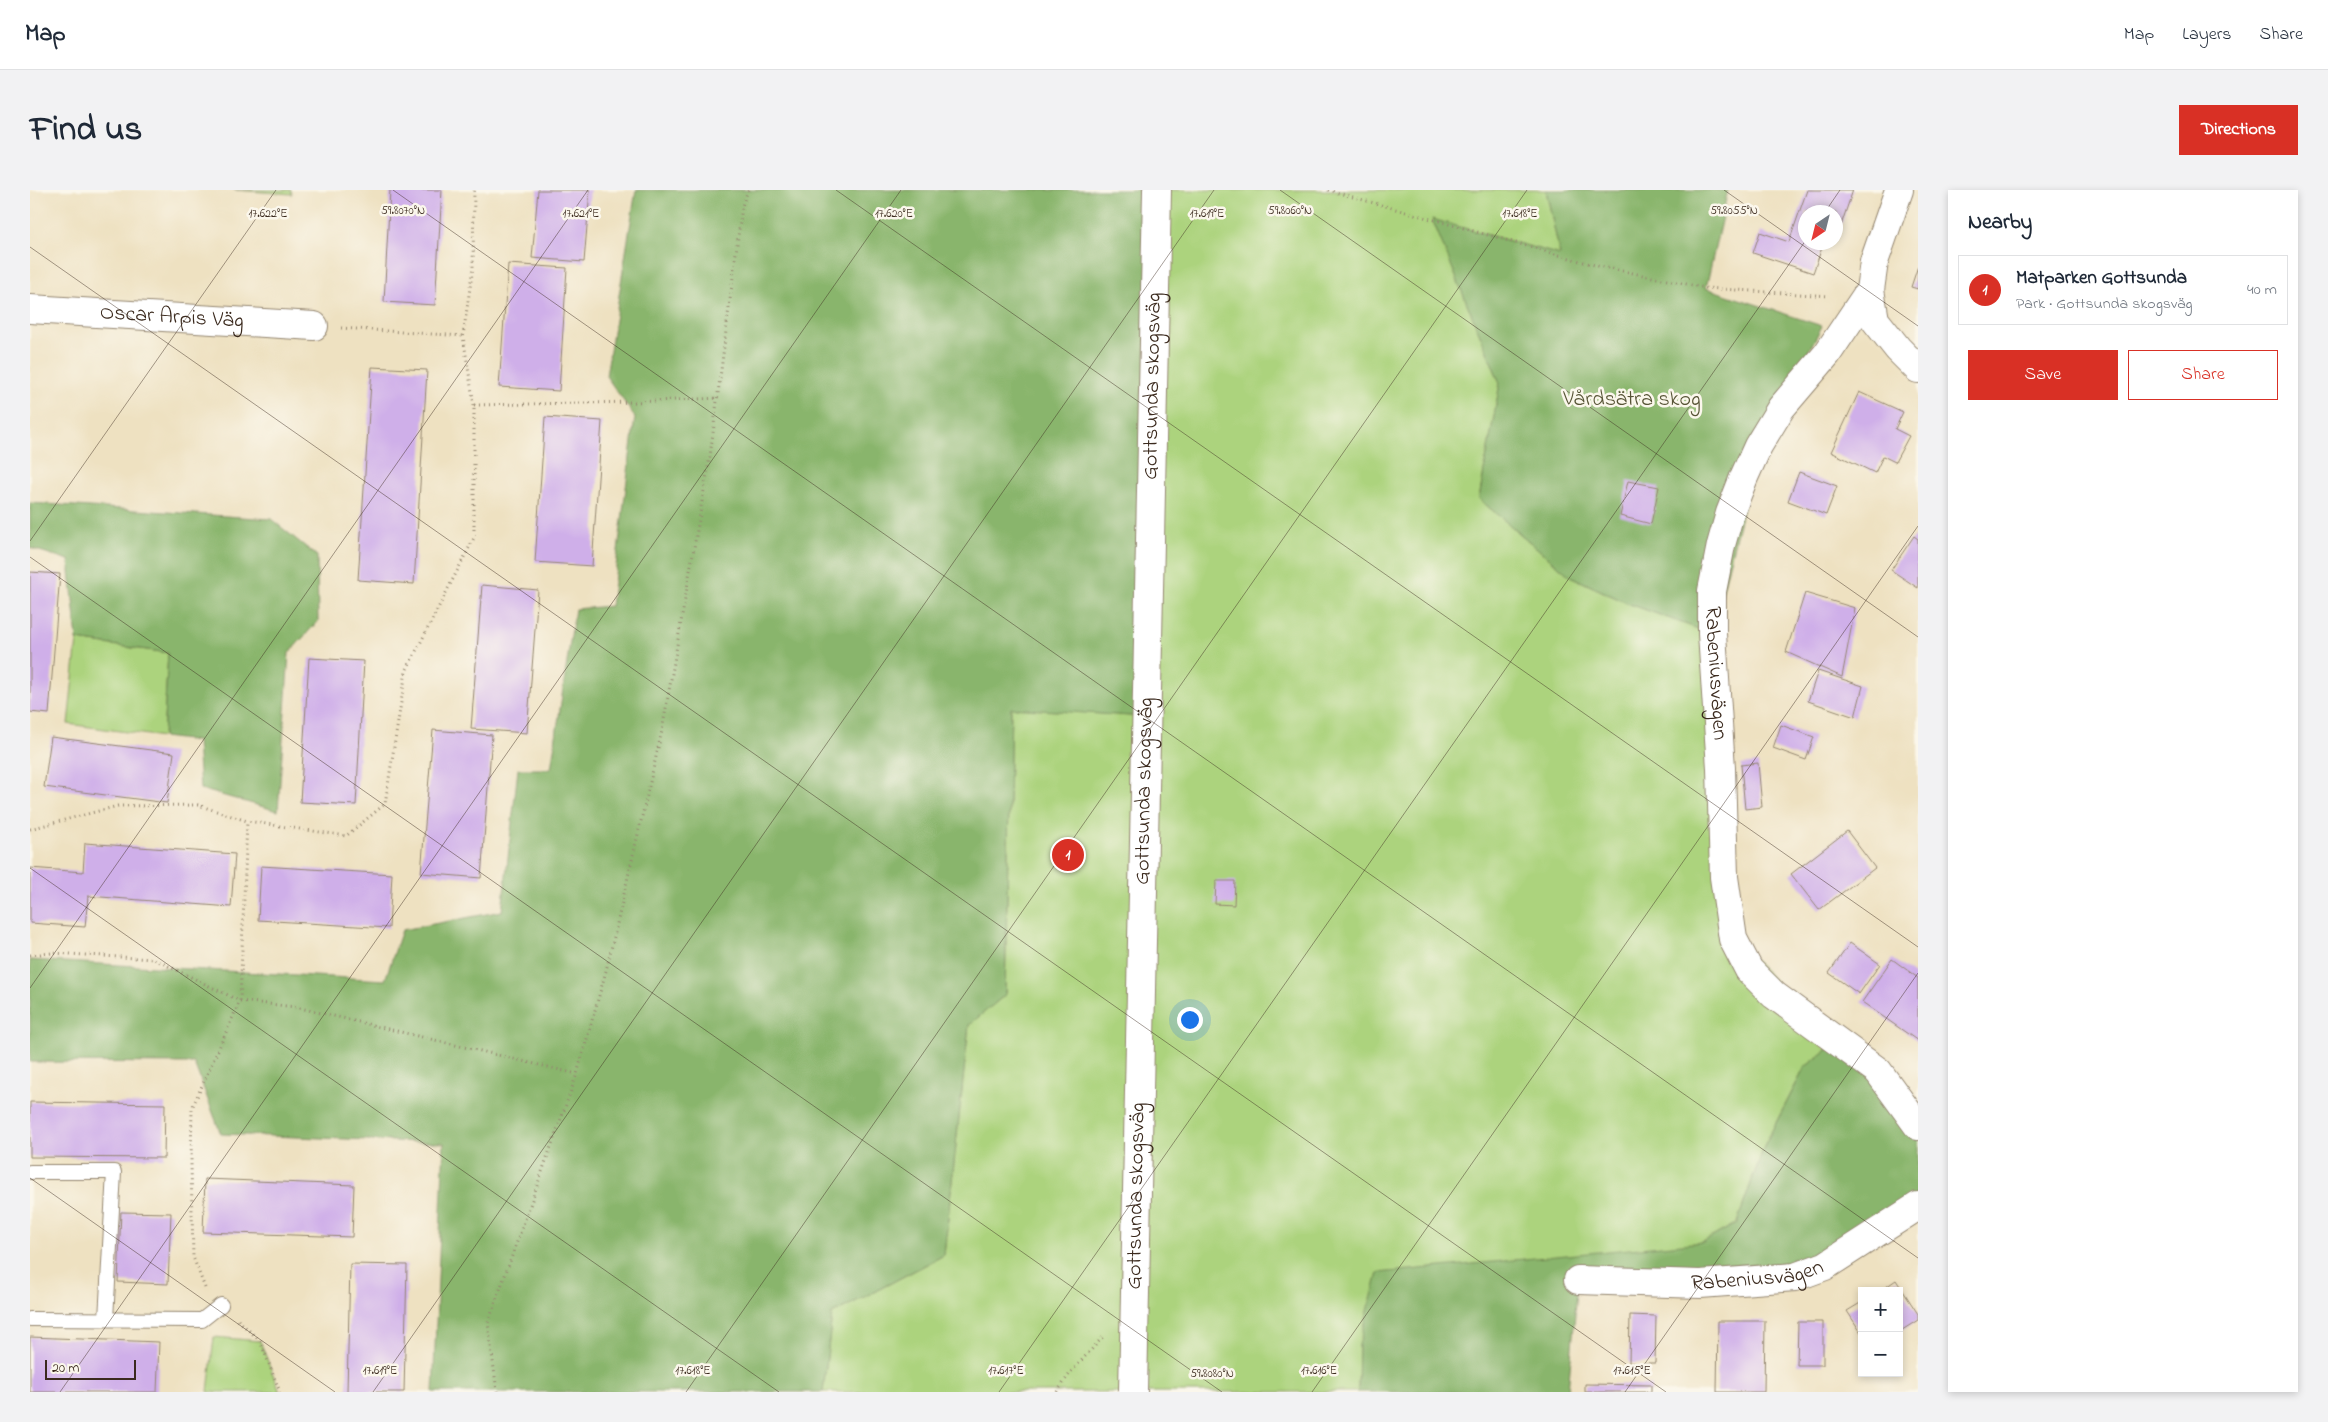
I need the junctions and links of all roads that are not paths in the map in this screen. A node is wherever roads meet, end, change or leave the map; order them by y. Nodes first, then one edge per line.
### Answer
1 (1157, 190) edge
2 (1899, 190) edge
3 (1870, 290) junction
4 (30, 309) edge
5 (314, 326) road end
6 (1918, 369) edge
7 (1918, 1126) edge
8 (30, 1172) edge
9 (1918, 1206) edge
10 (1578, 1280) dead end
11 (221, 1305) dead end
12 (30, 1319) edge
13 (106, 1319) junction
14 (1133, 1392) edge

1 - 14 street, Gottsunda skogsväg
2 - 3 street, Rabeniusvägen
3 - 6 street
3 - 7 street, Rabeniusvägen
4 - 5 street, Oscar Arpis Väg
8 - 13 lane
9 - 10 street, Rabeniusvägen
11 - 13 lane
12 - 13 lane

